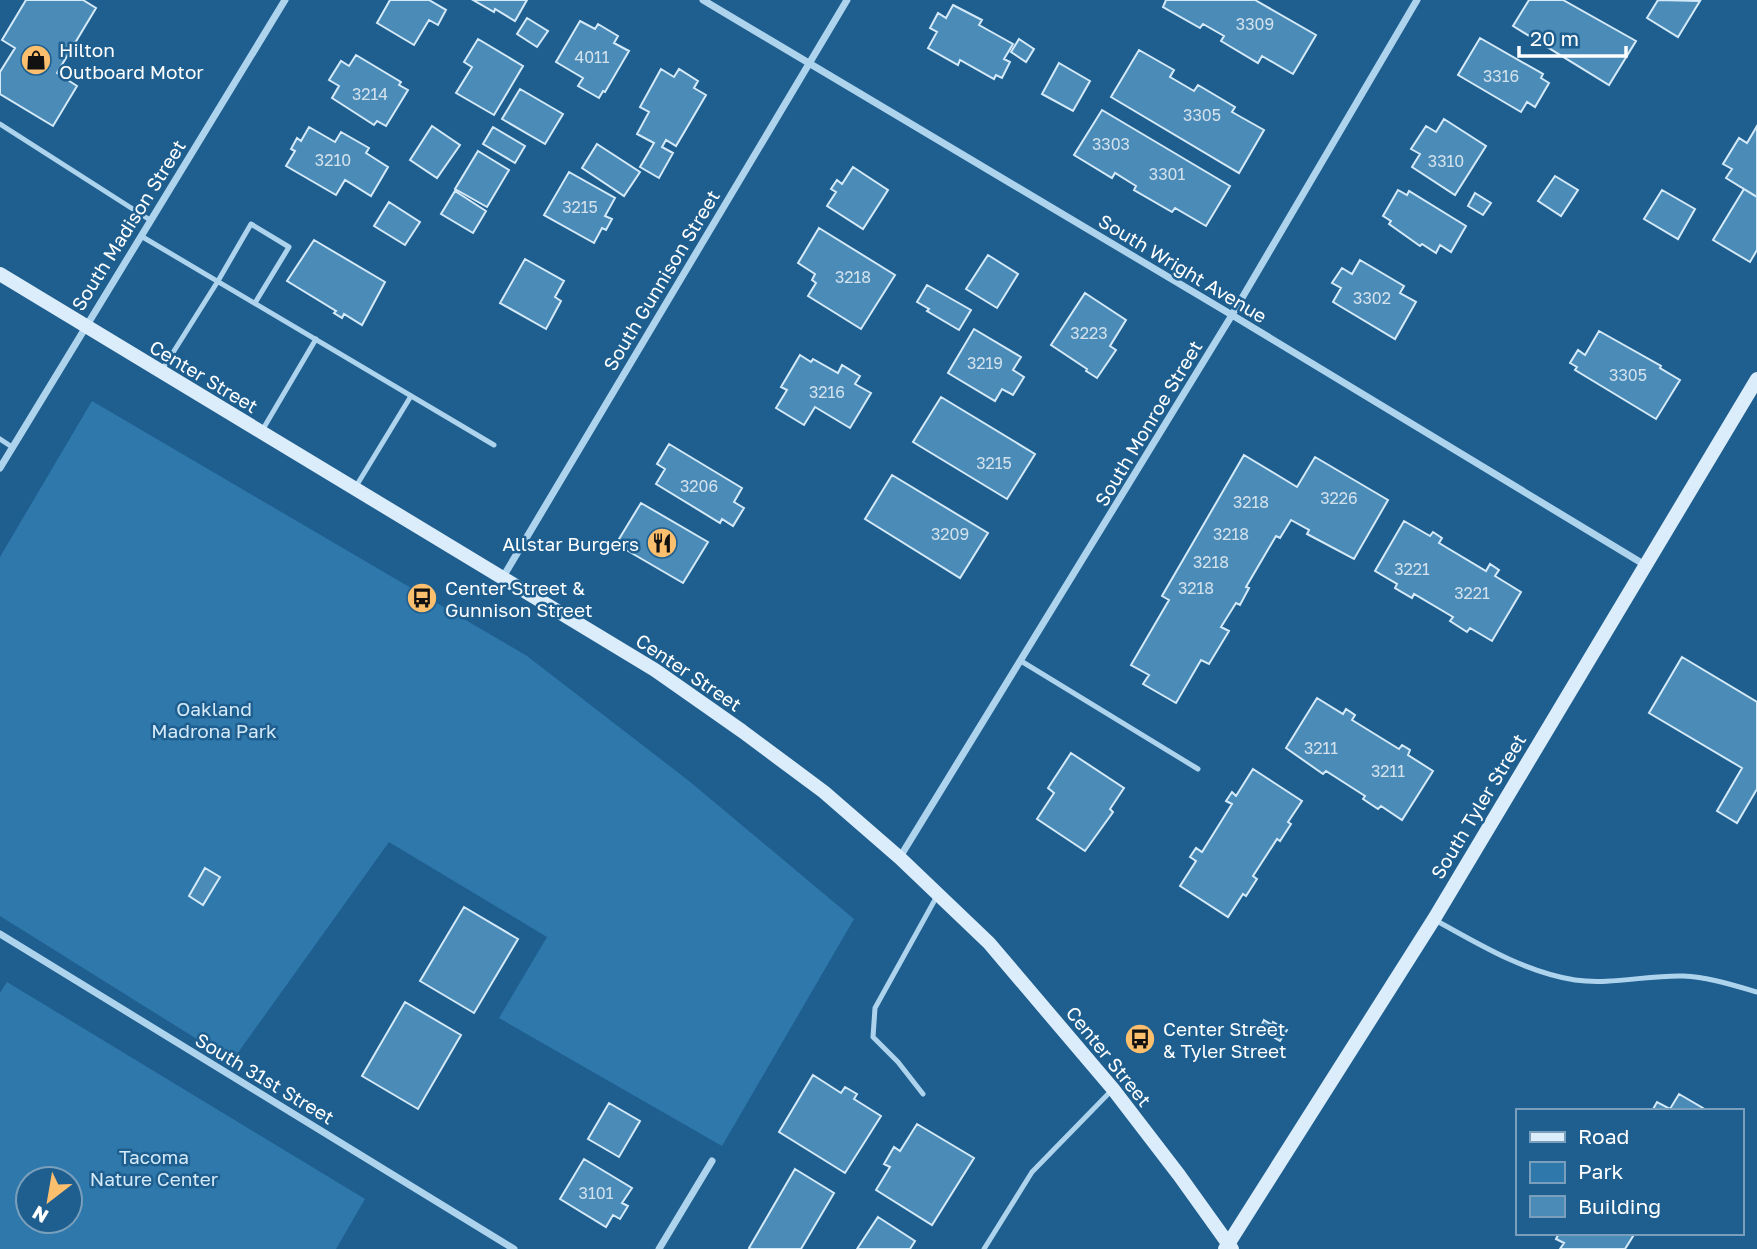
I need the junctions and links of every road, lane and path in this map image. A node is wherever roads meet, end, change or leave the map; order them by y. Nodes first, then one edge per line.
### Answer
1 (285, 0) edge
2 (703, 0) edge
3 (847, 0) edge
4 (1417, 0) edge
5 (808, 64) junction
6 (0, 124) edge
7 (150, 220) junction
8 (141, 236) junction
9 (0, 274) edge
10 (218, 281) junction
11 (255, 303) junction
12 (1231, 315) junction
13 (85, 326) junction
14 (316, 339) junction
15 (160, 373) junction
16 (1757, 379) edge
17 (411, 396) junction
18 (261, 432) junction
19 (0, 439) edge
20 (494, 445) dead end
21 (12, 447) junction
22 (0, 468) edge
23 (355, 488) junction
24 (1645, 565) junction
25 (503, 577) junction
26 (1021, 661) junction
27 (1198, 769) dead end
28 (900, 858) junction
29 (938, 894) junction
30 (1434, 919) junction
31 (1, 938) edge
32 (1757, 992) edge
33 (1113, 1089) junction
34 (923, 1094) dead end
35 (712, 1161) dead end
36 (1228, 1247) edge
37 (514, 1249) edge
38 (659, 1249) edge
39 (984, 1249) edge

1 - 7 street, South Madison Street
2 - 5 street, South Wright Avenue
3 - 5 street, South Gunnison Street
4 - 12 street, South Monroe Street
5 - 12 street, South Wright Avenue
5 - 25 street, South Gunnison Street
6 - 7 lane
7 - 8 street, South Madison Street
8 - 10 lane
8 - 13 street, South Madison Street
9 - 13 main road, Center Street
10 - 11 lane
10 - 11 lane
10 - 15 lane
11 - 14 lane
12 - 24 street, South Wright Avenue
12 - 26 street, South Monroe Street
13 - 15 main road, Center Street
13 - 21 street, South Madison Street
14 - 17 lane
14 - 18 lane
15 - 18 main road, Center Street
16 - 24 main road, South Tyler Street
17 - 20 lane
17 - 23 lane
18 - 23 main road, Center Street
19 - 21 lane
21 - 22 street, South Madison Street
23 - 25 main road, Center Street
24 - 30 main road, South Tyler Street
25 - 28 main road, Center Street
26 - 27 lane
26 - 28 street, South Monroe Street
28 - 29 main road, Center Street
29 - 33 main road, Center Street
29 - 34 lane
30 - 32 lane
30 - 36 main road, South Tyler Street
31 - 37 street, South 31st Street
33 - 36 main road, Center Street
33 - 39 lane
35 - 38 street

